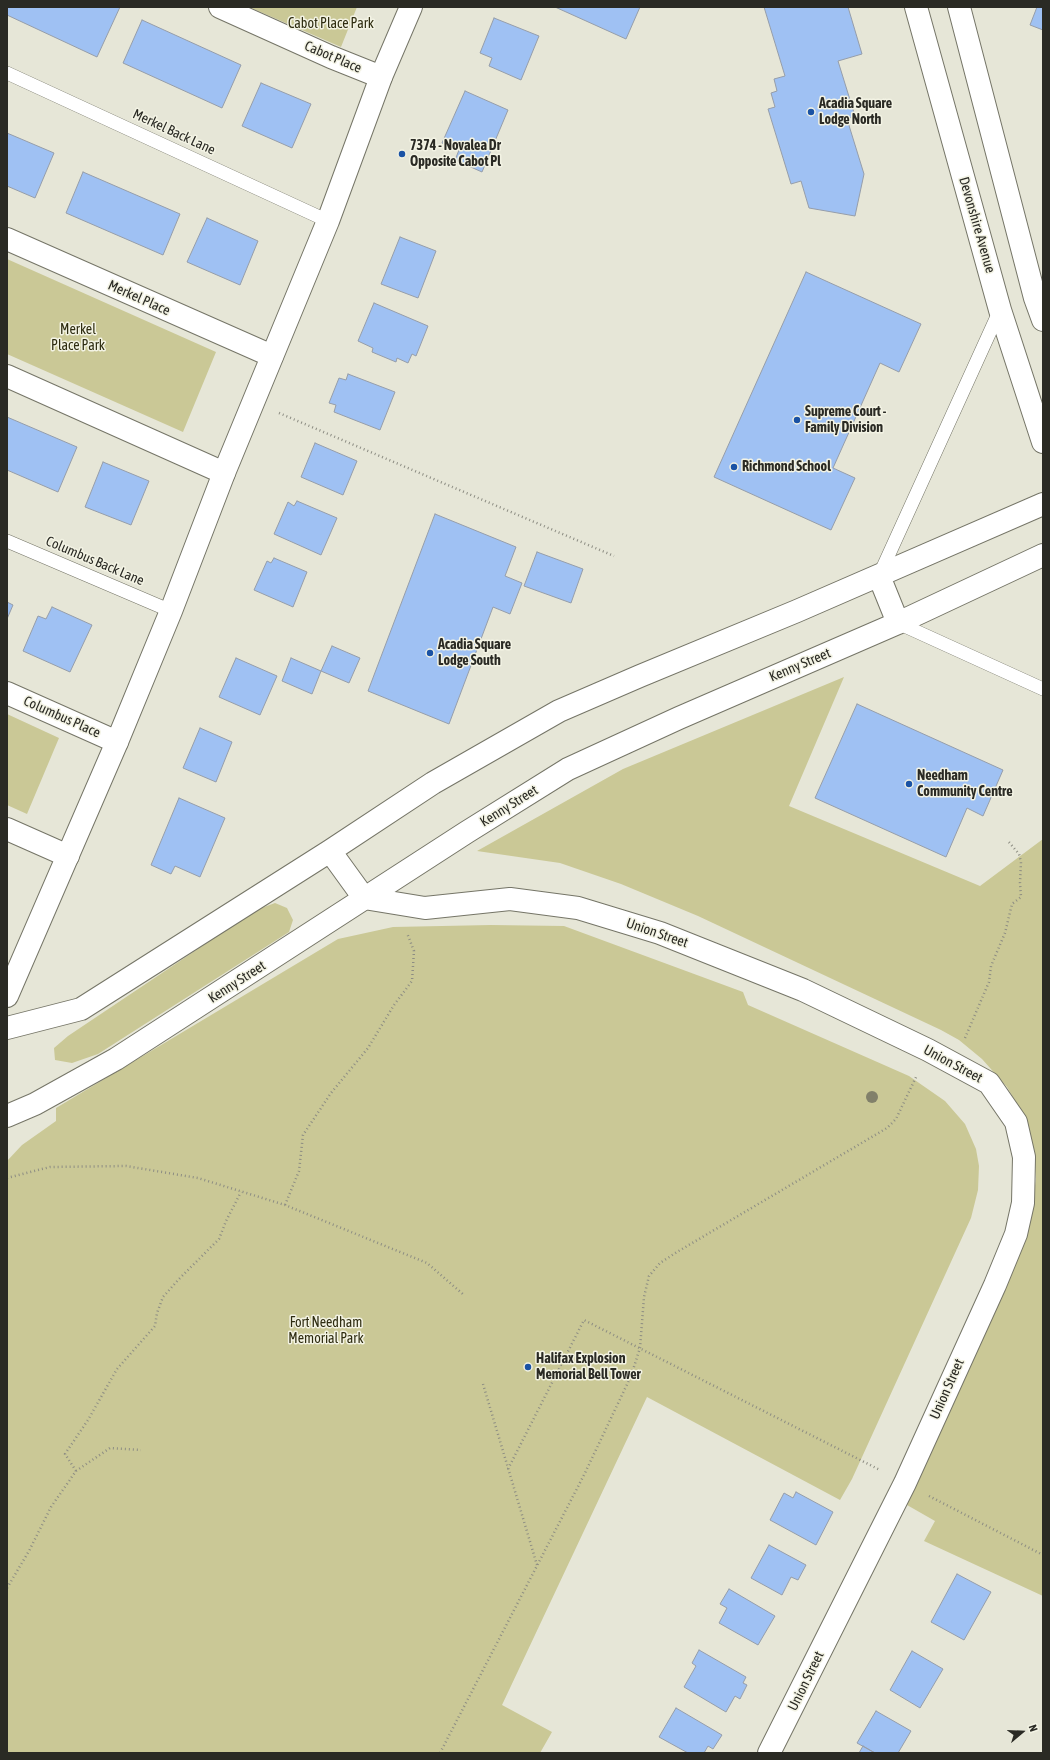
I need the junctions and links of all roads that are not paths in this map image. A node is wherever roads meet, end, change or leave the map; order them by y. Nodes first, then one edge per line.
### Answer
1 (220, 7) edge
2 (411, 7) edge
3 (916, 7) edge
4 (959, 7) edge
5 (7, 73) edge
6 (381, 77) junction
7 (328, 221) junction
8 (7, 239) edge
9 (1000, 310) junction
10 (1043, 320) edge
11 (272, 356) junction
12 (7, 376) edge
13 (1043, 442) edge
14 (224, 473) junction
15 (1043, 504) edge
16 (7, 541) edge
17 (1043, 555) edge
18 (880, 576) junction
19 (171, 611) junction
20 (898, 623) junction
21 (1043, 689) edge
22 (7, 693) edge
23 (117, 742) junction
24 (7, 829) edge
25 (330, 851) junction
26 (68, 856) junction
27 (364, 898) junction
28 (10, 984) edge
29 (7, 1028) edge
30 (7, 1116) edge
31 (769, 1753) edge

1 - 6 street, Cabot Place
2 - 6 street
3 - 9 street, Devonshire Avenue
4 - 10 street
5 - 7 lane, Merkel Back Lane
6 - 7 street
7 - 11 street
8 - 11 street, Merkel Place
9 - 13 street, Devonshire Avenue
9 - 18 lane
11 - 14 street
12 - 14 street
14 - 19 street
15 - 18 street
16 - 19 lane, Columbus Back Lane
17 - 20 street, Kenny Street
18 - 20 street
18 - 25 street
19 - 23 street
20 - 21 lane
20 - 27 street, Kenny Street
22 - 23 street, Columbus Place
23 - 26 street
24 - 26 street
25 - 27 street
25 - 29 street
26 - 28 street
27 - 30 street, Kenny Street
27 - 31 street, Union Street

